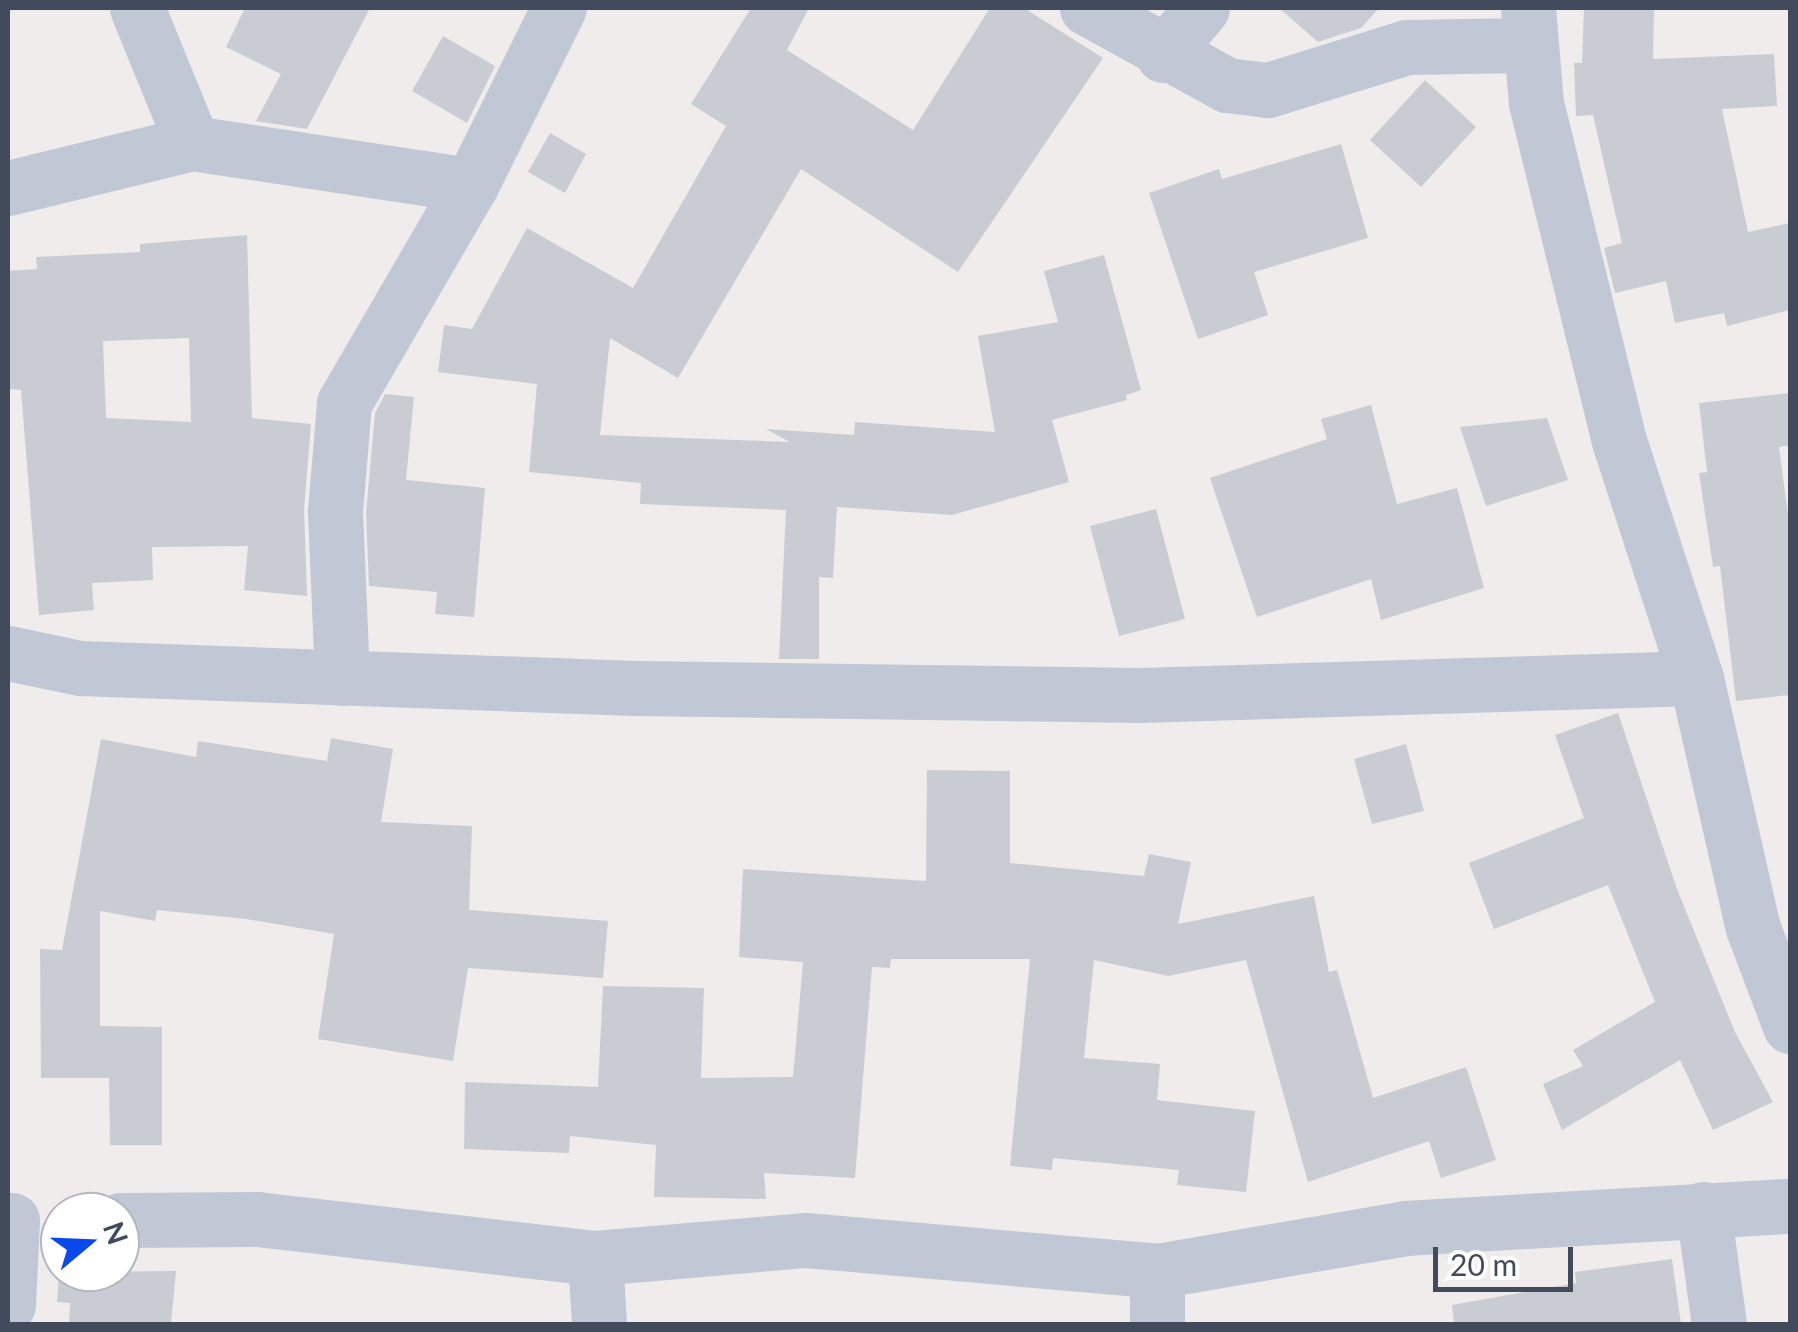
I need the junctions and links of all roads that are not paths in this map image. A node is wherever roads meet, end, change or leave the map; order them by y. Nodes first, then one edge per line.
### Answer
1 (138, 8) edge
2 (559, 8) edge
3 (1087, 8) edge
4 (1202, 8) edge
5 (1527, 26) edge
6 (1163, 55) junction
7 (192, 142) junction
8 (471, 185) junction
9 (8, 188) edge
10 (8, 653) edge
11 (342, 678) junction
12 (1696, 678) junction
13 (1790, 1026) edge
14 (1790, 1206) edge
15 (1703, 1209) junction
16 (27, 1220) edge
17 (140, 1220) edge
18 (595, 1258) junction
19 (1157, 1271) junction
20 (8, 1305) edge
21 (599, 1324) edge
22 (1156, 1324) edge
23 (1719, 1324) edge

1 - 7 street
2 - 8 street
3 - 6 street
4 - 6 street
5 - 6 street
5 - 12 street
7 - 8 street
7 - 9 street
8 - 11 street
10 - 11 street
11 - 12 street
12 - 13 street
14 - 15 street
15 - 19 street
15 - 23 street
16 - 20 street
17 - 18 street
18 - 19 street
18 - 21 street
19 - 22 street

